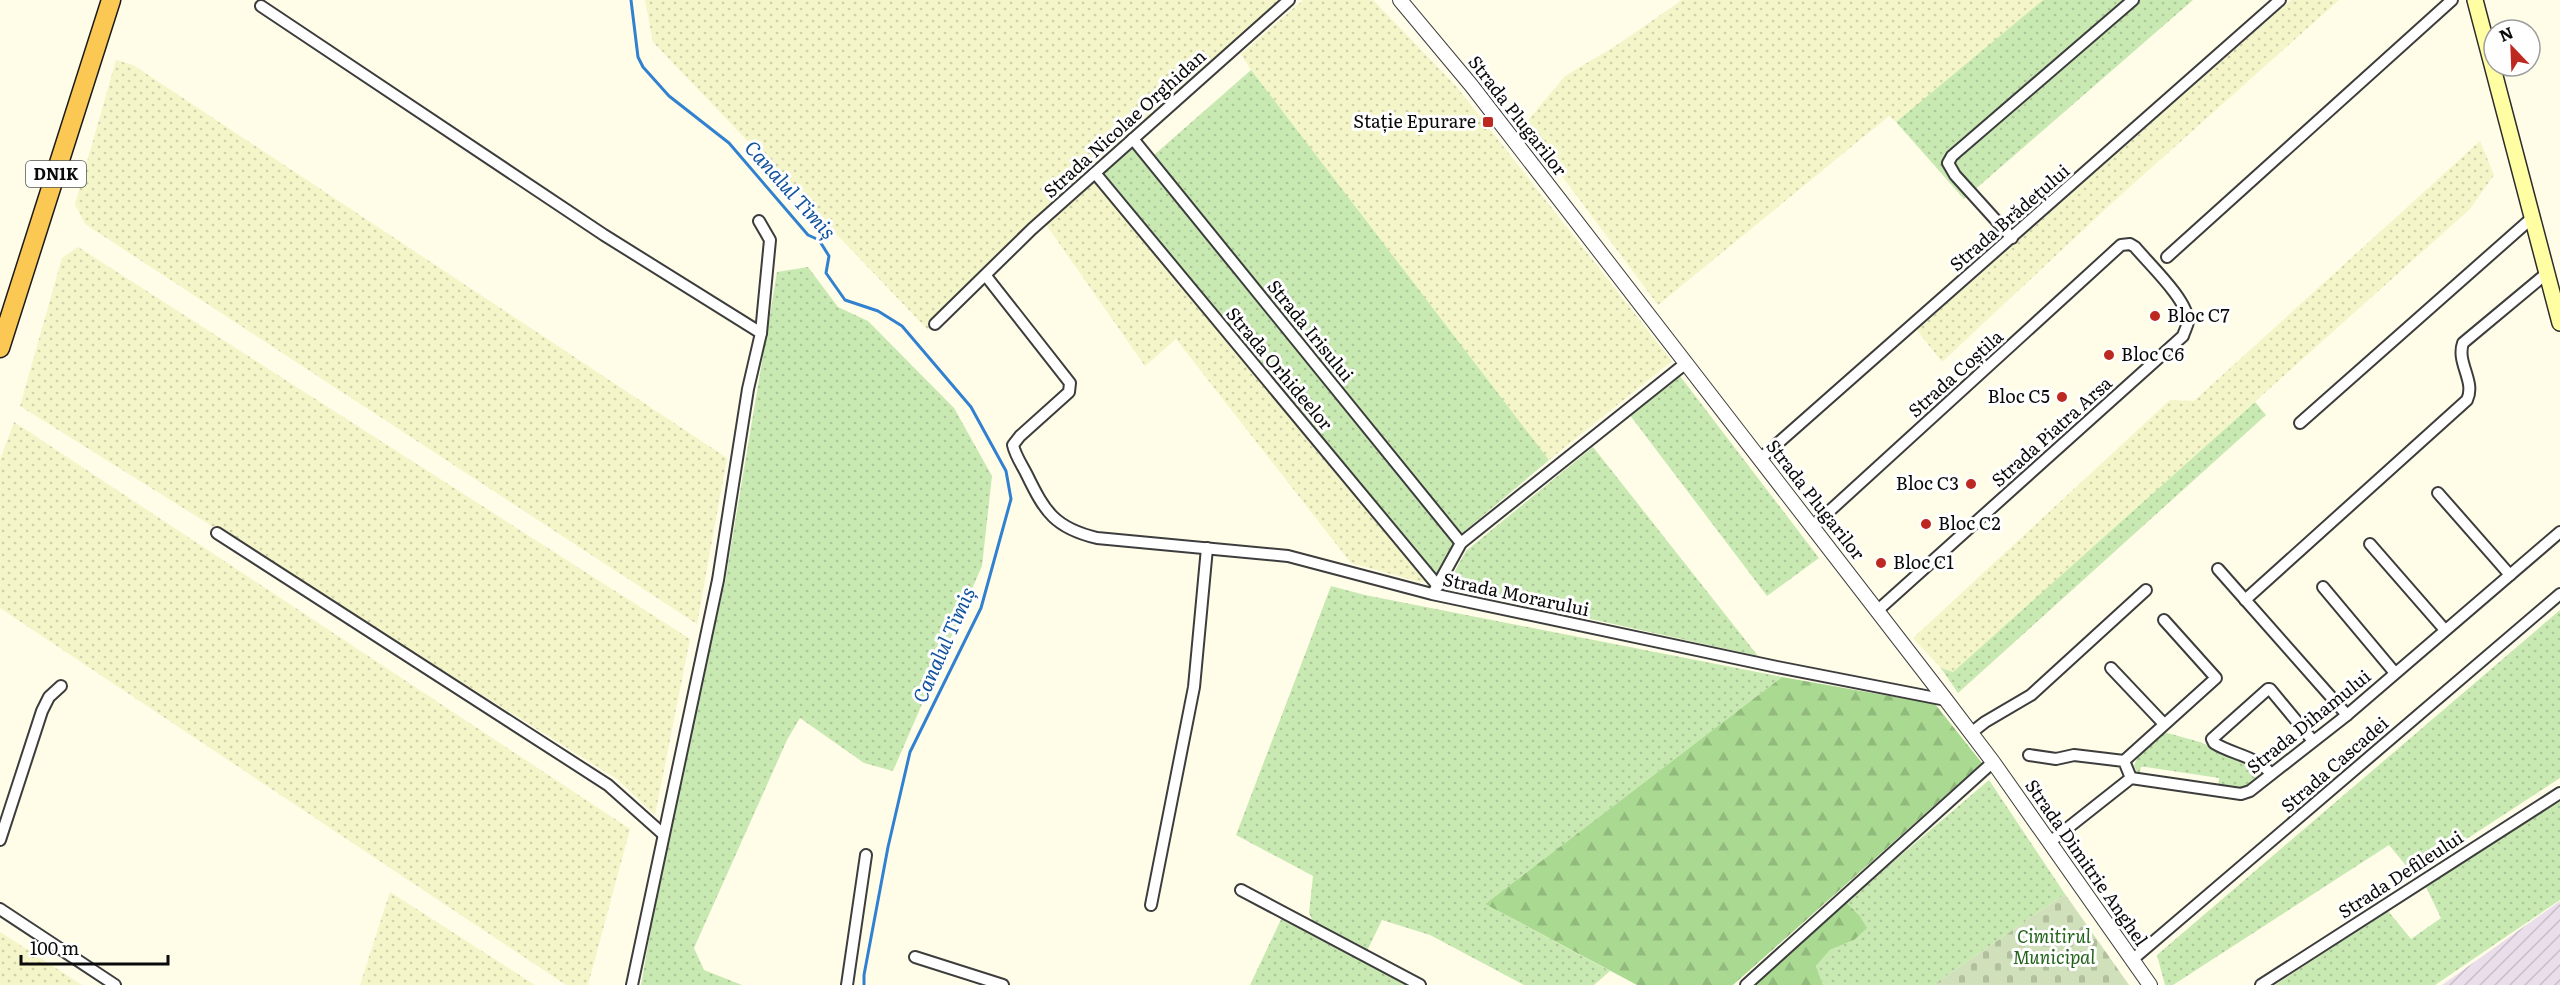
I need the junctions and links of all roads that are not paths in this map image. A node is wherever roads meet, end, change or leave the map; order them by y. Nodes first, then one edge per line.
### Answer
1 (99, 0) edge
2 (111, 0) edge
3 (1289, 0) edge
4 (1400, 0) edge
5 (2133, 0) edge
6 (2280, 0) edge
7 (2452, 0) edge
8 (2475, 0) edge
9 (261, 6) dead end
10 (1133, 139) junction
11 (1095, 172) junction
12 (2533, 217) junction
13 (759, 221) dead end
14 (2012, 238) junction
15 (2121, 245) joint
16 (2167, 257) dead end
17 (2547, 273) junction
18 (986, 276) junction
19 (0, 314) edge
20 (2560, 323) edge
21 (935, 324) dead end
22 (761, 333) junction
23 (0, 348) edge
24 (1686, 363) junction
25 (2300, 423) dead end
26 (1760, 459) junction
27 (2438, 493) dead end
28 (1812, 527) junction
29 (2560, 532) edge
30 (218, 533) dead end
31 (1461, 543) junction
32 (2370, 544) dead end
33 (1207, 548) junction
34 (2218, 569) dead end
35 (2510, 575) junction
36 (2323, 587) dead end
37 (1435, 590) junction
38 (2146, 590) dead end
39 (2560, 594) edge
40 (2245, 600) junction
41 (1878, 610) junction
42 (2164, 620) dead end
43 (2445, 630) junction
44 (2111, 668) dead end
45 (2395, 673) junction
46 (61, 686) dead end
47 (1946, 700) junction
48 (2347, 715) junction
49 (2164, 724) junction
50 (1971, 733) junction
51 (2313, 741) junction
52 (2029, 755) dead end
53 (2124, 761) junction
54 (1993, 762) junction
55 (2271, 774) junction
56 (2131, 778) junction
57 (2560, 793) edge
58 (663, 834) junction
59 (0, 840) edge
60 (2050, 842) junction
61 (866, 855) dead end
62 (1241, 890) dead end
63 (1151, 905) dead end
64 (0, 909) edge
65 (915, 957) dead end
66 (2132, 960) junction
67 (115, 985) edge
68 (632, 985) edge
69 (847, 985) edge
70 (1003, 985) edge
71 (1420, 985) edge
72 (1746, 985) edge
73 (2150, 985) edge
74 (2260, 985) edge

1 - 19 highway, DN1K
2 - 23 highway, DN1K
3 - 10 street, Strada Nicolae Orghidan
4 - 24 street, Strada Plugarilor
5 - 14 street
6 - 14 street, Strada Brădețului
7 - 16 street
8 - 12 main road
9 - 22 street
10 - 11 street, Strada Nicolae Orghidan
10 - 31 street, Strada Irisului
11 - 18 street, Strada Nicolae Orghidan
11 - 37 street, Strada Orhideelor
12 - 17 main road
12 - 25 street
13 - 22 street
14 - 26 street, Strada Brădețului
15 - 28 street, Strada Coștila
15 - 41 street, Strada Piatra Arsa
17 - 20 main road
17 - 40 street
18 - 21 street, Strada Nicolae Orghidan
18 - 33 street, Strada Morarului
22 - 58 street
24 - 26 street, Strada Plugarilor
24 - 31 street
26 - 28 street, Strada Plugarilor
27 - 35 street
28 - 41 street, Strada Plugarilor
29 - 35 street, Strada Dihamului
30 - 58 street
31 - 37 street
32 - 43 street
33 - 37 street, Strada Morarului
33 - 63 street
34 - 40 street
35 - 43 street, Strada Dihamului
36 - 45 street, Strada Dihamului
37 - 47 street, Strada Morarului
38 - 50 street
39 - 66 street, Strada Cascadei
40 - 48 street
41 - 47 street, Strada Plugarilor
42 - 49 street
43 - 45 street, Strada Dihamului
44 - 49 street
45 - 48 street, Strada Dihamului
46 - 59 street
47 - 50 street, Strada Plugarilor
48 - 51 street, Strada Dihamului
49 - 53 street
50 - 54 street, Strada Plugarilor
51 - 55 street, Strada Dihamului
51 - 55 street
52 - 53 street
53 - 56 street
54 - 60 street, Strada Dimitrie Anghel
54 - 72 street
55 - 56 street, Strada Dihamului
56 - 60 street
57 - 74 street, Strada Defileului
58 - 68 street
60 - 66 street, Strada Dimitrie Anghel
61 - 69 street
62 - 71 street
64 - 67 street
65 - 70 street
66 - 73 street, Strada Dimitrie Anghel

